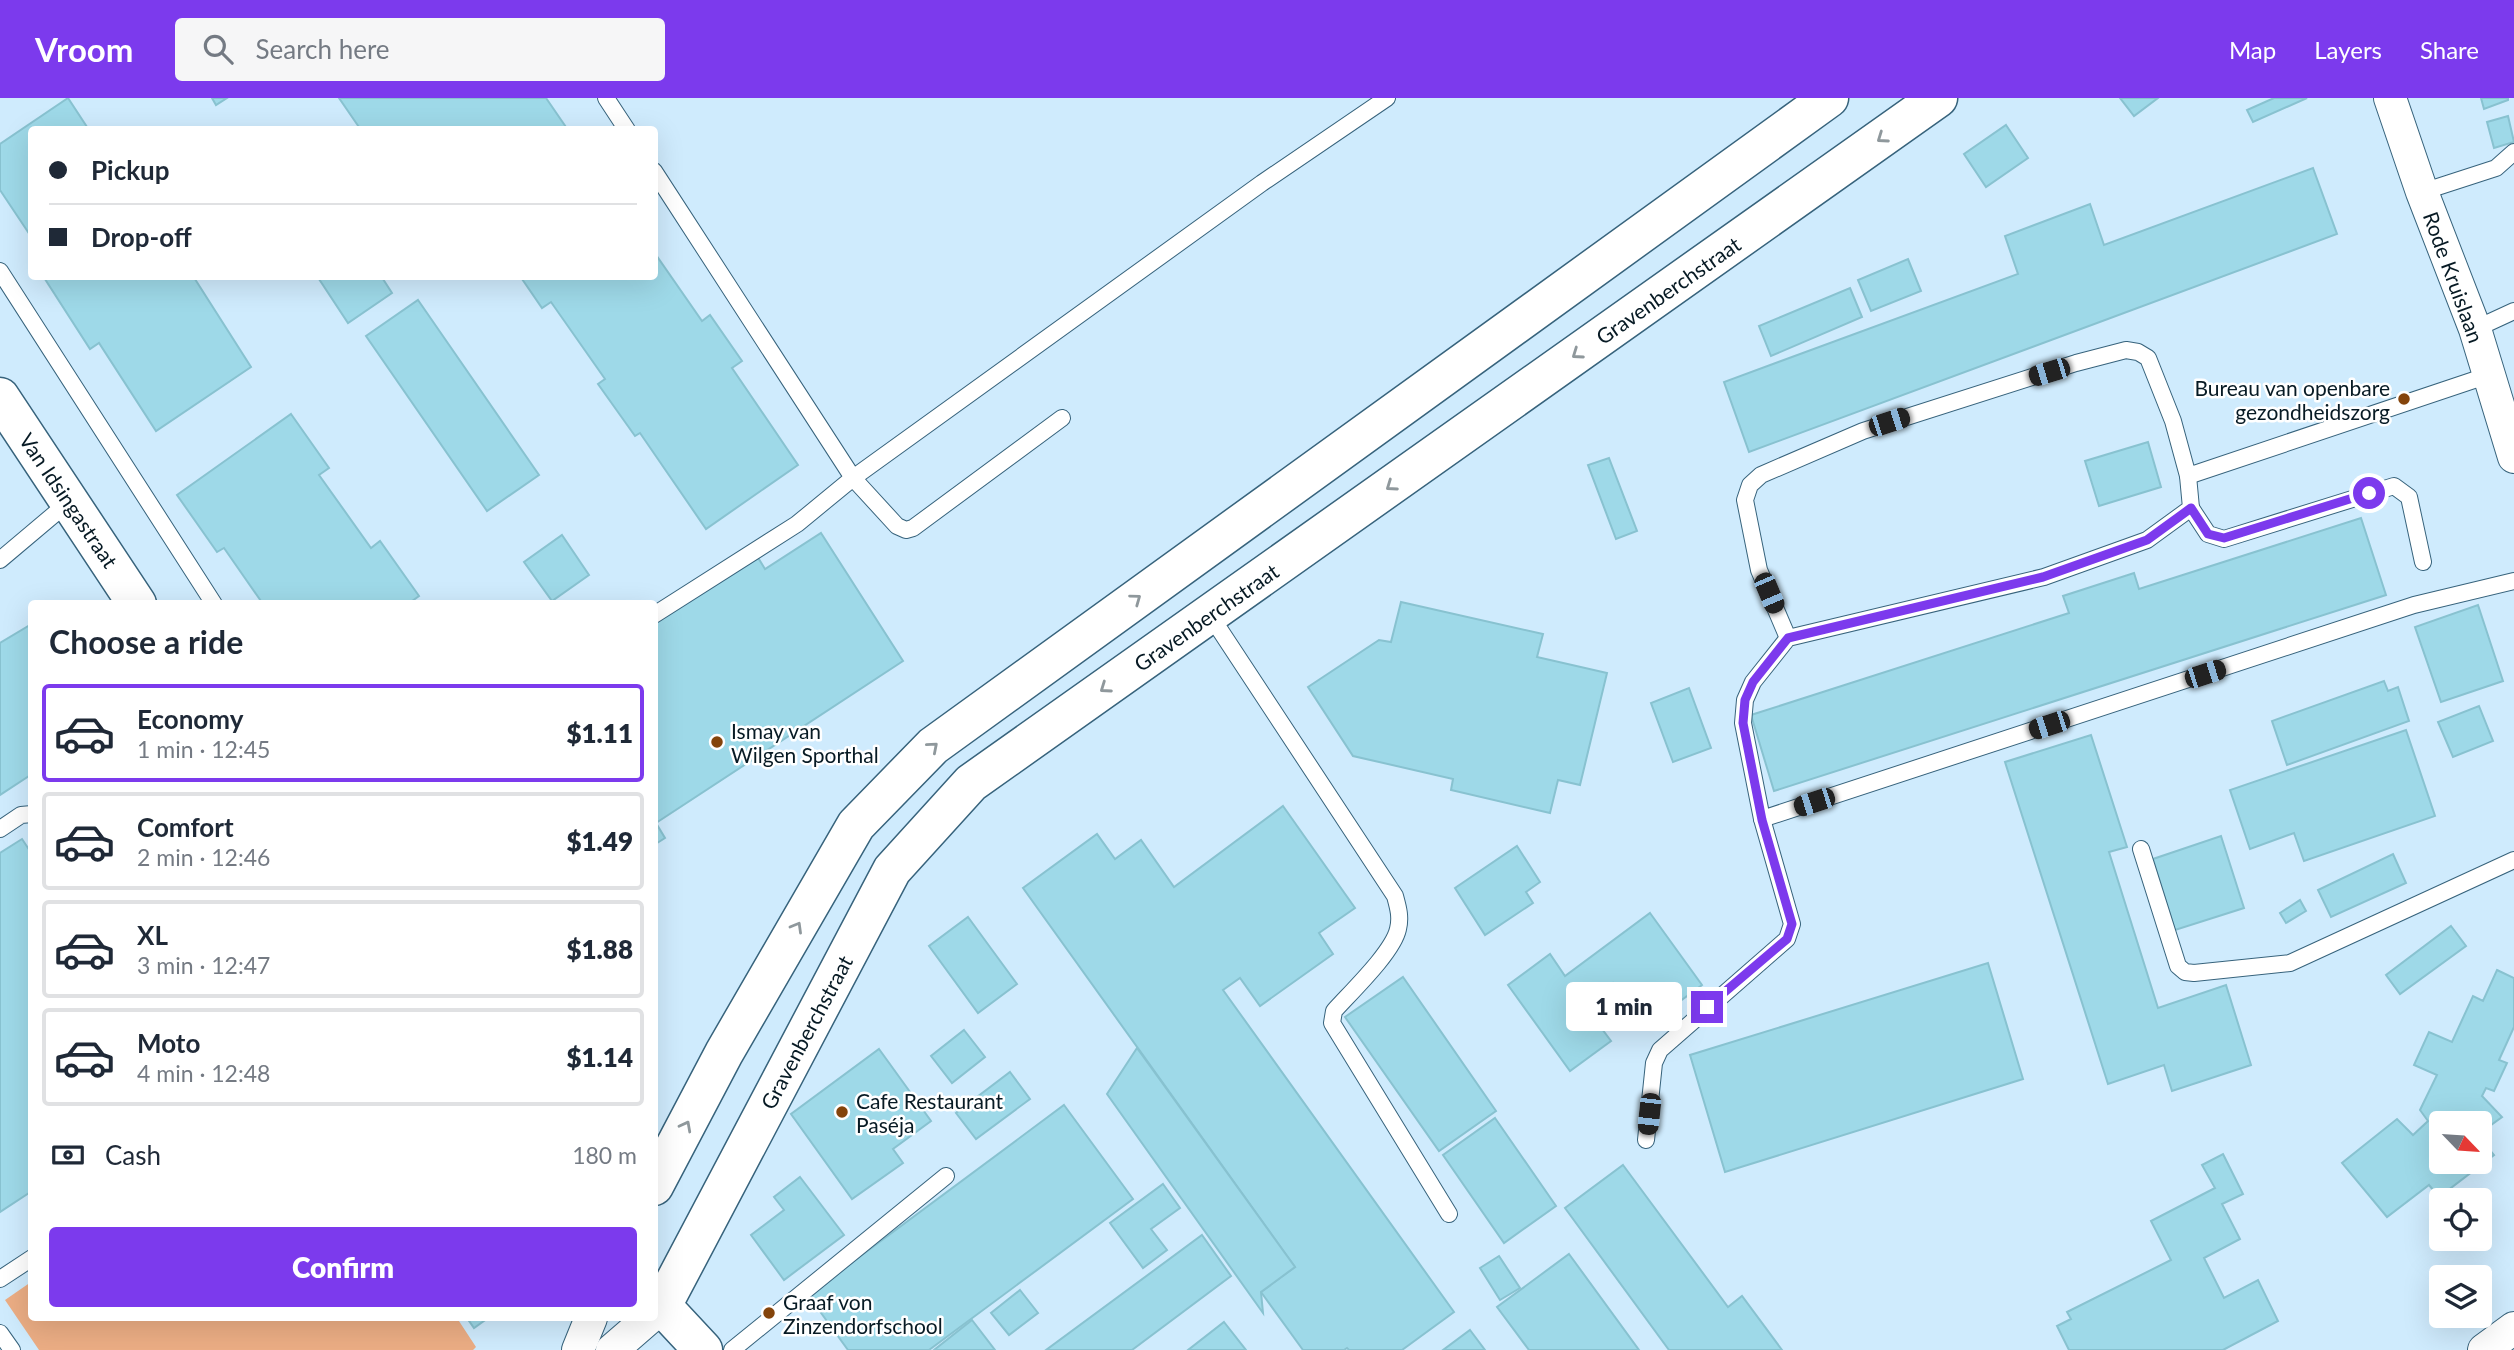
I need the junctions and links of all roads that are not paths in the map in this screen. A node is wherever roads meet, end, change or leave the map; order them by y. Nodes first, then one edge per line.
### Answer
1 (606, 98) edge
2 (1387, 98) edge
3 (1829, 98) edge
4 (1938, 98) edge
5 (2390, 98) edge
6 (624, 126) edge
7 (2514, 152) edge
8 (658, 177) edge
9 (2422, 192) junction
10 (0, 271) edge
11 (2514, 312) edge
12 (2475, 329) junction
13 (2489, 375) junction
14 (0, 397) edge
15 (2507, 413) edge
16 (1062, 418) dead end
17 (2514, 457) edge
18 (2188, 476) junction
19 (853, 478) junction
20 (70, 501) junction
21 (2191, 508) junction
22 (0, 560) edge
23 (2423, 562) dead end
24 (2514, 581) edge
25 (134, 600) edge
26 (211, 600) edge
27 (658, 612) edge
28 (1210, 615) junction
29 (1788, 638) junction
30 (28, 814) edge
31 (1762, 820) junction
32 (0, 829) edge
33 (2141, 849) dead end
34 (2514, 860) edge
35 (1646, 1140) dead end
36 (946, 1176) dead end
37 (658, 1178) edge
38 (1449, 1214) dead end
39 (28, 1261) edge
40 (0, 1279) edge
41 (658, 1304) edge
42 (658, 1312) edge
43 (590, 1321) edge
44 (643, 1321) edge
45 (2514, 1328) edge
46 (0, 1333) edge
47 (12, 1350) edge
48 (578, 1350) edge
49 (612, 1350) edge
50 (704, 1350) edge
51 (732, 1350) edge
52 (2484, 1350) edge

1 - 6 lane
2 - 19 lane
37 -> 3 street
4 -> 28 street, Gravenberchstraat
5 - 9 street, Rode Kruislaan
7 - 9 lane
8 - 19 lane
9 - 12 street, Rode Kruislaan
10 - 26 lane
11 - 12 lane
12 - 13 street, Rode Kruislaan
13 - 15 street, Rode Kruislaan
13 - 18 lane
14 - 20 street, Van Idsingastraat
15 - 17 street, Rode Kruislaan
16 - 19 lane
18 - 21 lane
18 - 29 lane
19 - 27 lane
20 - 22 lane
20 - 25 street, Van Idsingastraat
21 - 23 lane
21 - 29 lane
24 - 31 lane
28 - 38 lane
28 -> 41 street, Gravenberchstraat
29 - 31 lane
30 - 32 lane
31 - 35 lane
33 - 34 lane
36 - 51 lane
39 - 40 lane
42 - 50 street
43 - 48 street
44 - 49 street
45 - 52 street
46 - 47 lane

